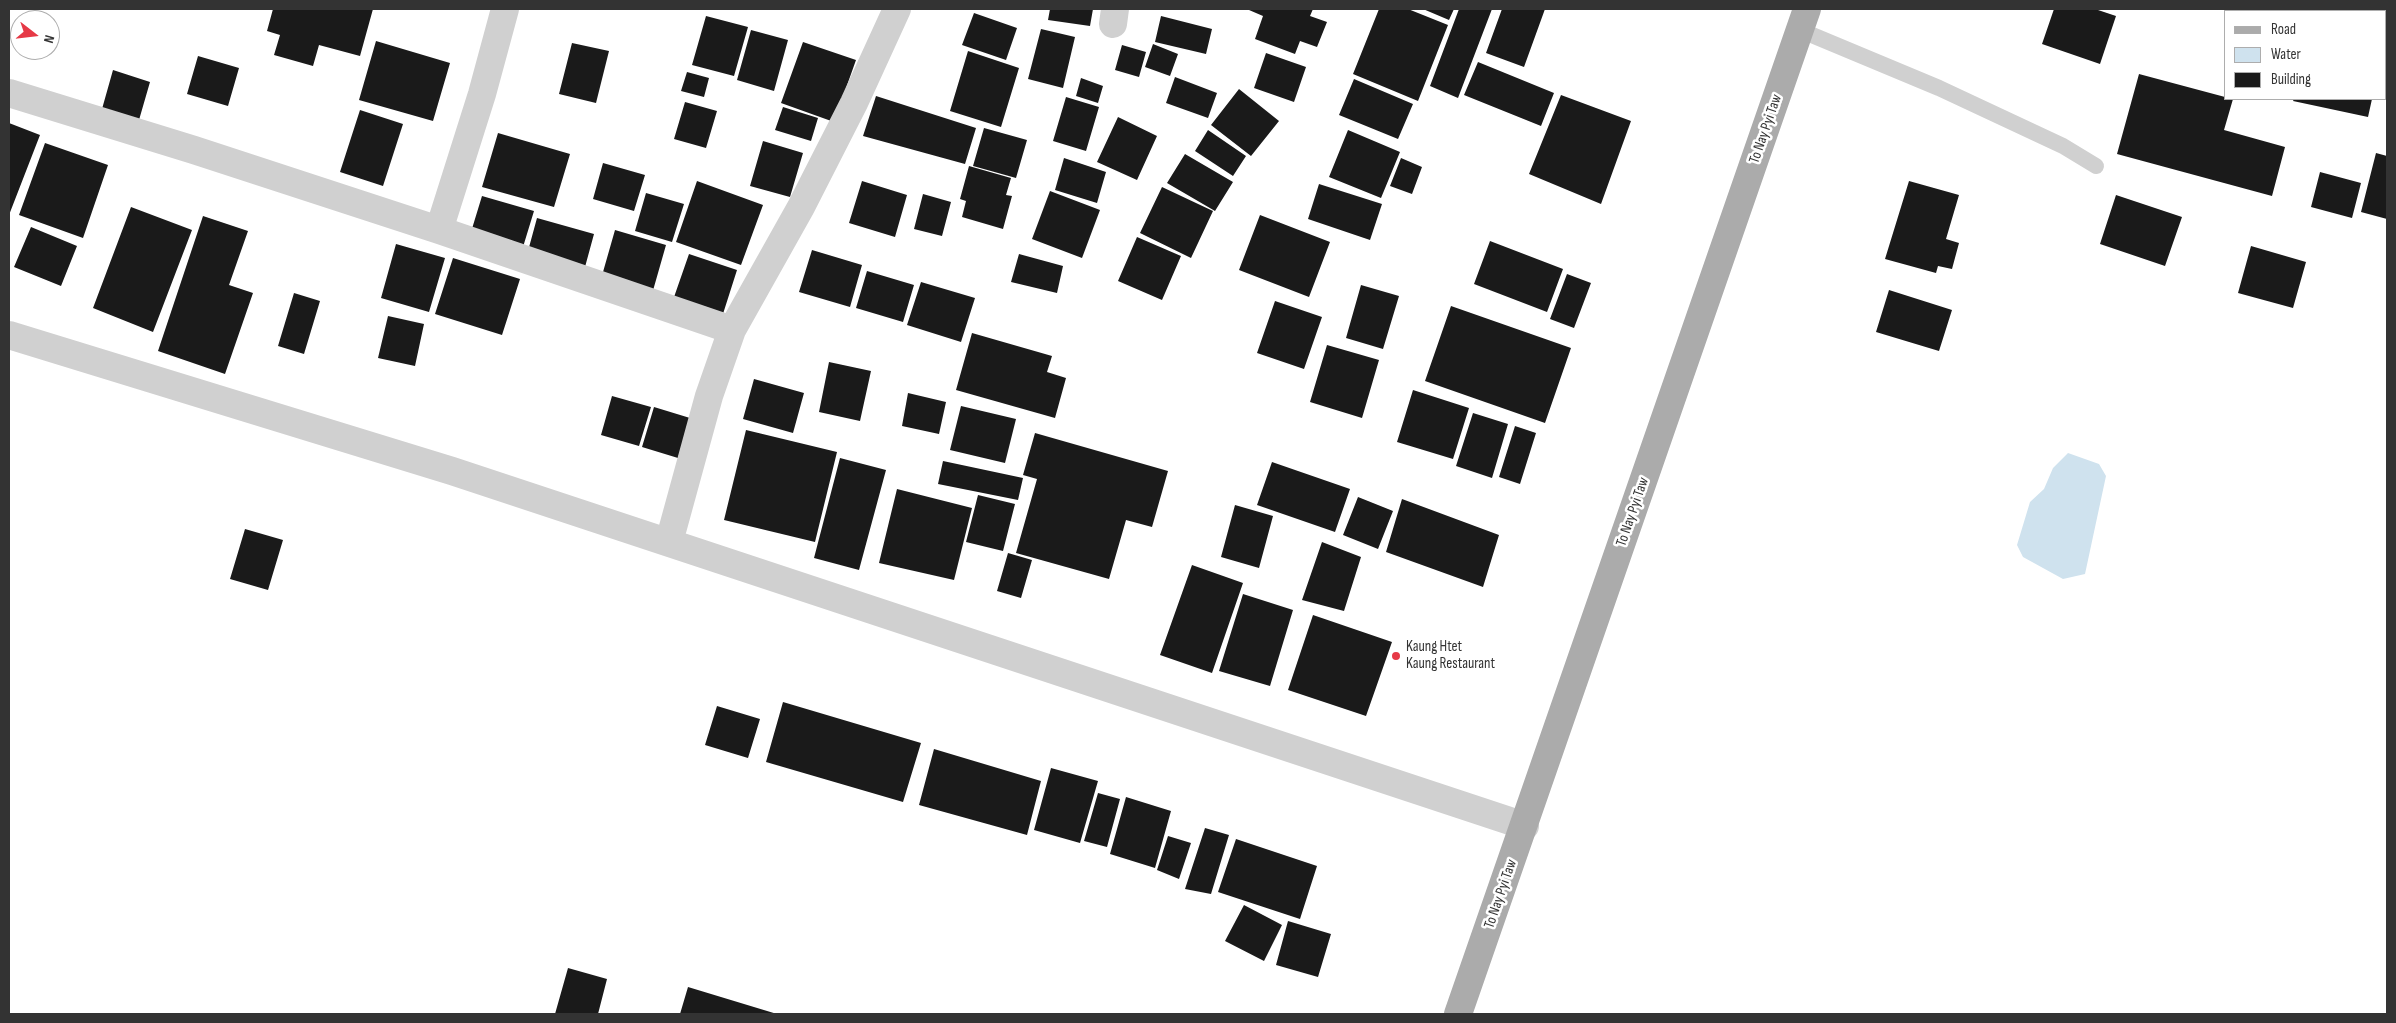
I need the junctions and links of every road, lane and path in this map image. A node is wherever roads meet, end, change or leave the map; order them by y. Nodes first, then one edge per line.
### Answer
1 (505, 9) edge
2 (897, 9) edge
3 (1804, 20) edge
4 (9, 93) edge
5 (2096, 166) dead end
6 (439, 230) junction
7 (732, 330) junction
8 (9, 335) edge
9 (669, 542) junction
10 (1525, 826) junction
11 (1458, 1014) edge

1 - 6 street
2 - 7 street
3 - 5 lane
3 - 10 main road, To Nay Pyi Taw
4 - 6 street
6 - 7 street
7 - 9 street
8 - 9 street
9 - 10 street
10 - 11 main road, To Nay Pyi Taw

